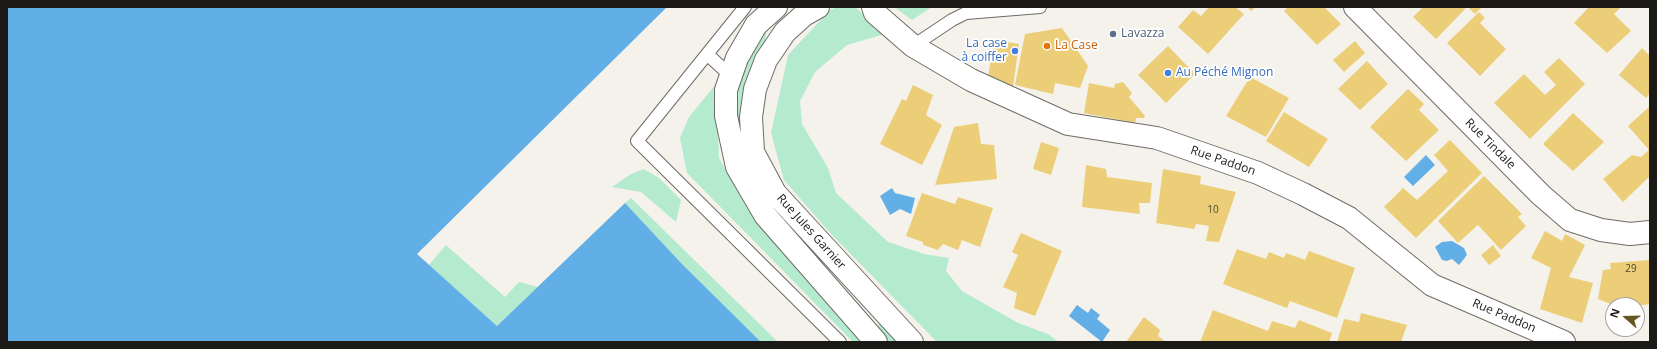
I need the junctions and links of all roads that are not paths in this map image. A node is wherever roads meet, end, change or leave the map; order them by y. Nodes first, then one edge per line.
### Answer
1 (745, 7) edge
2 (776, 7) edge
3 (802, 7) edge
4 (818, 7) edge
5 (873, 7) edge
6 (1040, 7) edge
7 (1354, 7) edge
8 (913, 46) junction
9 (708, 55) junction
10 (766, 60) junction
11 (731, 76) junction
12 (1650, 232) edge
13 (840, 342) edge
14 (876, 342) edge
15 (912, 342) edge
16 (1564, 342) edge

1 - 9 lane
2 - 11 street, Rue Jules Garnier
3 - 10 street
4 - 10 street, Rue Jules Garnier
5 - 8 street, Rue Paddon
6 - 8 lane
7 - 12 street, Rue Tindale
8 - 16 street, Rue Paddon
9 - 11 lane
9 - 13 lane
10 - 15 street, Rue Jules Garnier
11 - 14 street, Rue Jules Garnier

